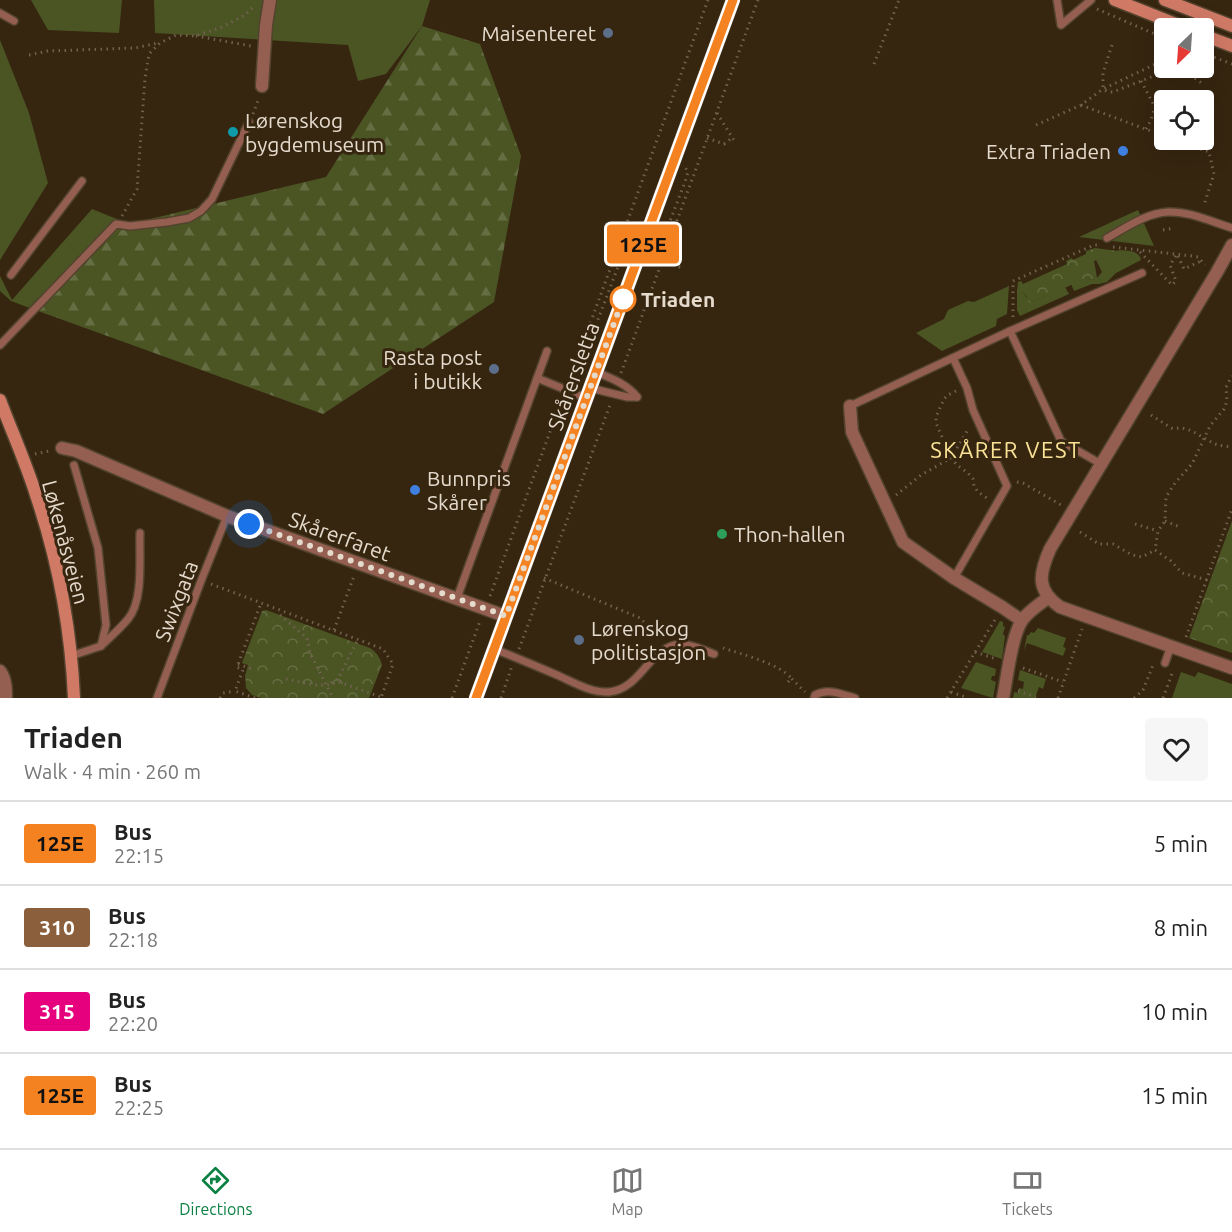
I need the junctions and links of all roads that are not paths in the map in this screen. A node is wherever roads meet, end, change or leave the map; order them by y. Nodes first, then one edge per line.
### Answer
1 (270, 0) edge
2 (733, 0) edge
3 (1056, 0) edge
4 (1115, 0) edge
5 (1166, 0) edge
6 (1088, 2) edge
7 (0, 13) edge
8 (1161, 18) edge
9 (14, 21) dead end
10 (1232, 26) edge
11 (1214, 39) edge
12 (1232, 46) edge
13 (262, 86) road end
14 (249, 122) road end
15 (82, 181) dead end
16 (1232, 228) edge
17 (1107, 238) dead end
18 (1232, 245) edge
19 (1142, 273) dead end
20 (11, 275) dead end
21 (1013, 330) junction
22 (0, 345) edge
23 (547, 351) dead end
24 (953, 358) junction
25 (596, 372) junction
26 (537, 378) junction
27 (588, 393) junction
28 (0, 400) edge
29 (850, 406) joint
30 (3, 418) edge
31 (62, 448) road end
32 (1101, 464) junction
33 (74, 465) dead end
34 (227, 516) junction
35 (140, 533) dead end
36 (954, 578) junction
37 (457, 598) junction
38 (1052, 600) junction
39 (506, 616) junction
40 (1021, 620) junction
41 (101, 646) junction
42 (1171, 646) junction
43 (494, 649) junction
44 (714, 654) dead end
45 (71, 656) junction
46 (1166, 663) dead end
47 (1232, 668) edge
48 (0, 671) edge
49 (6, 698) edge
50 (74, 698) edge
51 (157, 698) edge
52 (476, 698) edge
53 (814, 698) edge
54 (855, 698) edge
55 (1003, 698) edge

1 - 13 street
2 - 25 street, Skårersletta
3 - 6 lane
4 - 8 street
5 - 10 street
7 - 9 lane
11 - 12 street
14 - 22 lane
15 - 20 lane
16 - 17 lane
18 - 32 street
19 - 21 lane
21 - 24 lane
21 - 32 lane
23 - 26 lane
24 - 29 lane
24 - 36 lane
25 - 27 street, Skårersletta
25 - 27 lane
26 - 27 lane
26 - 37 lane
27 - 39 street, Skårersletta
28 - 30 street, Løkenåsveien
29 - 36 street
30 - 45 street, Løkenåsveien
31 - 34 street, Skårerfaret
32 - 38 street
33 - 41 lane
34 - 37 street, Skårerfaret
34 - 51 lane, Swixgata
35 - 41 lane
36 - 40 street
37 - 39 street, Skårerfaret
38 - 40 street
38 - 42 street
39 - 43 street, Skårersletta
40 - 55 street
41 - 45 lane
42 - 46 lane
42 - 47 street
43 - 44 lane
43 - 52 street, Skårersletta
45 - 50 street, Løkenåsveien
48 - 49 street
53 - 54 lane

